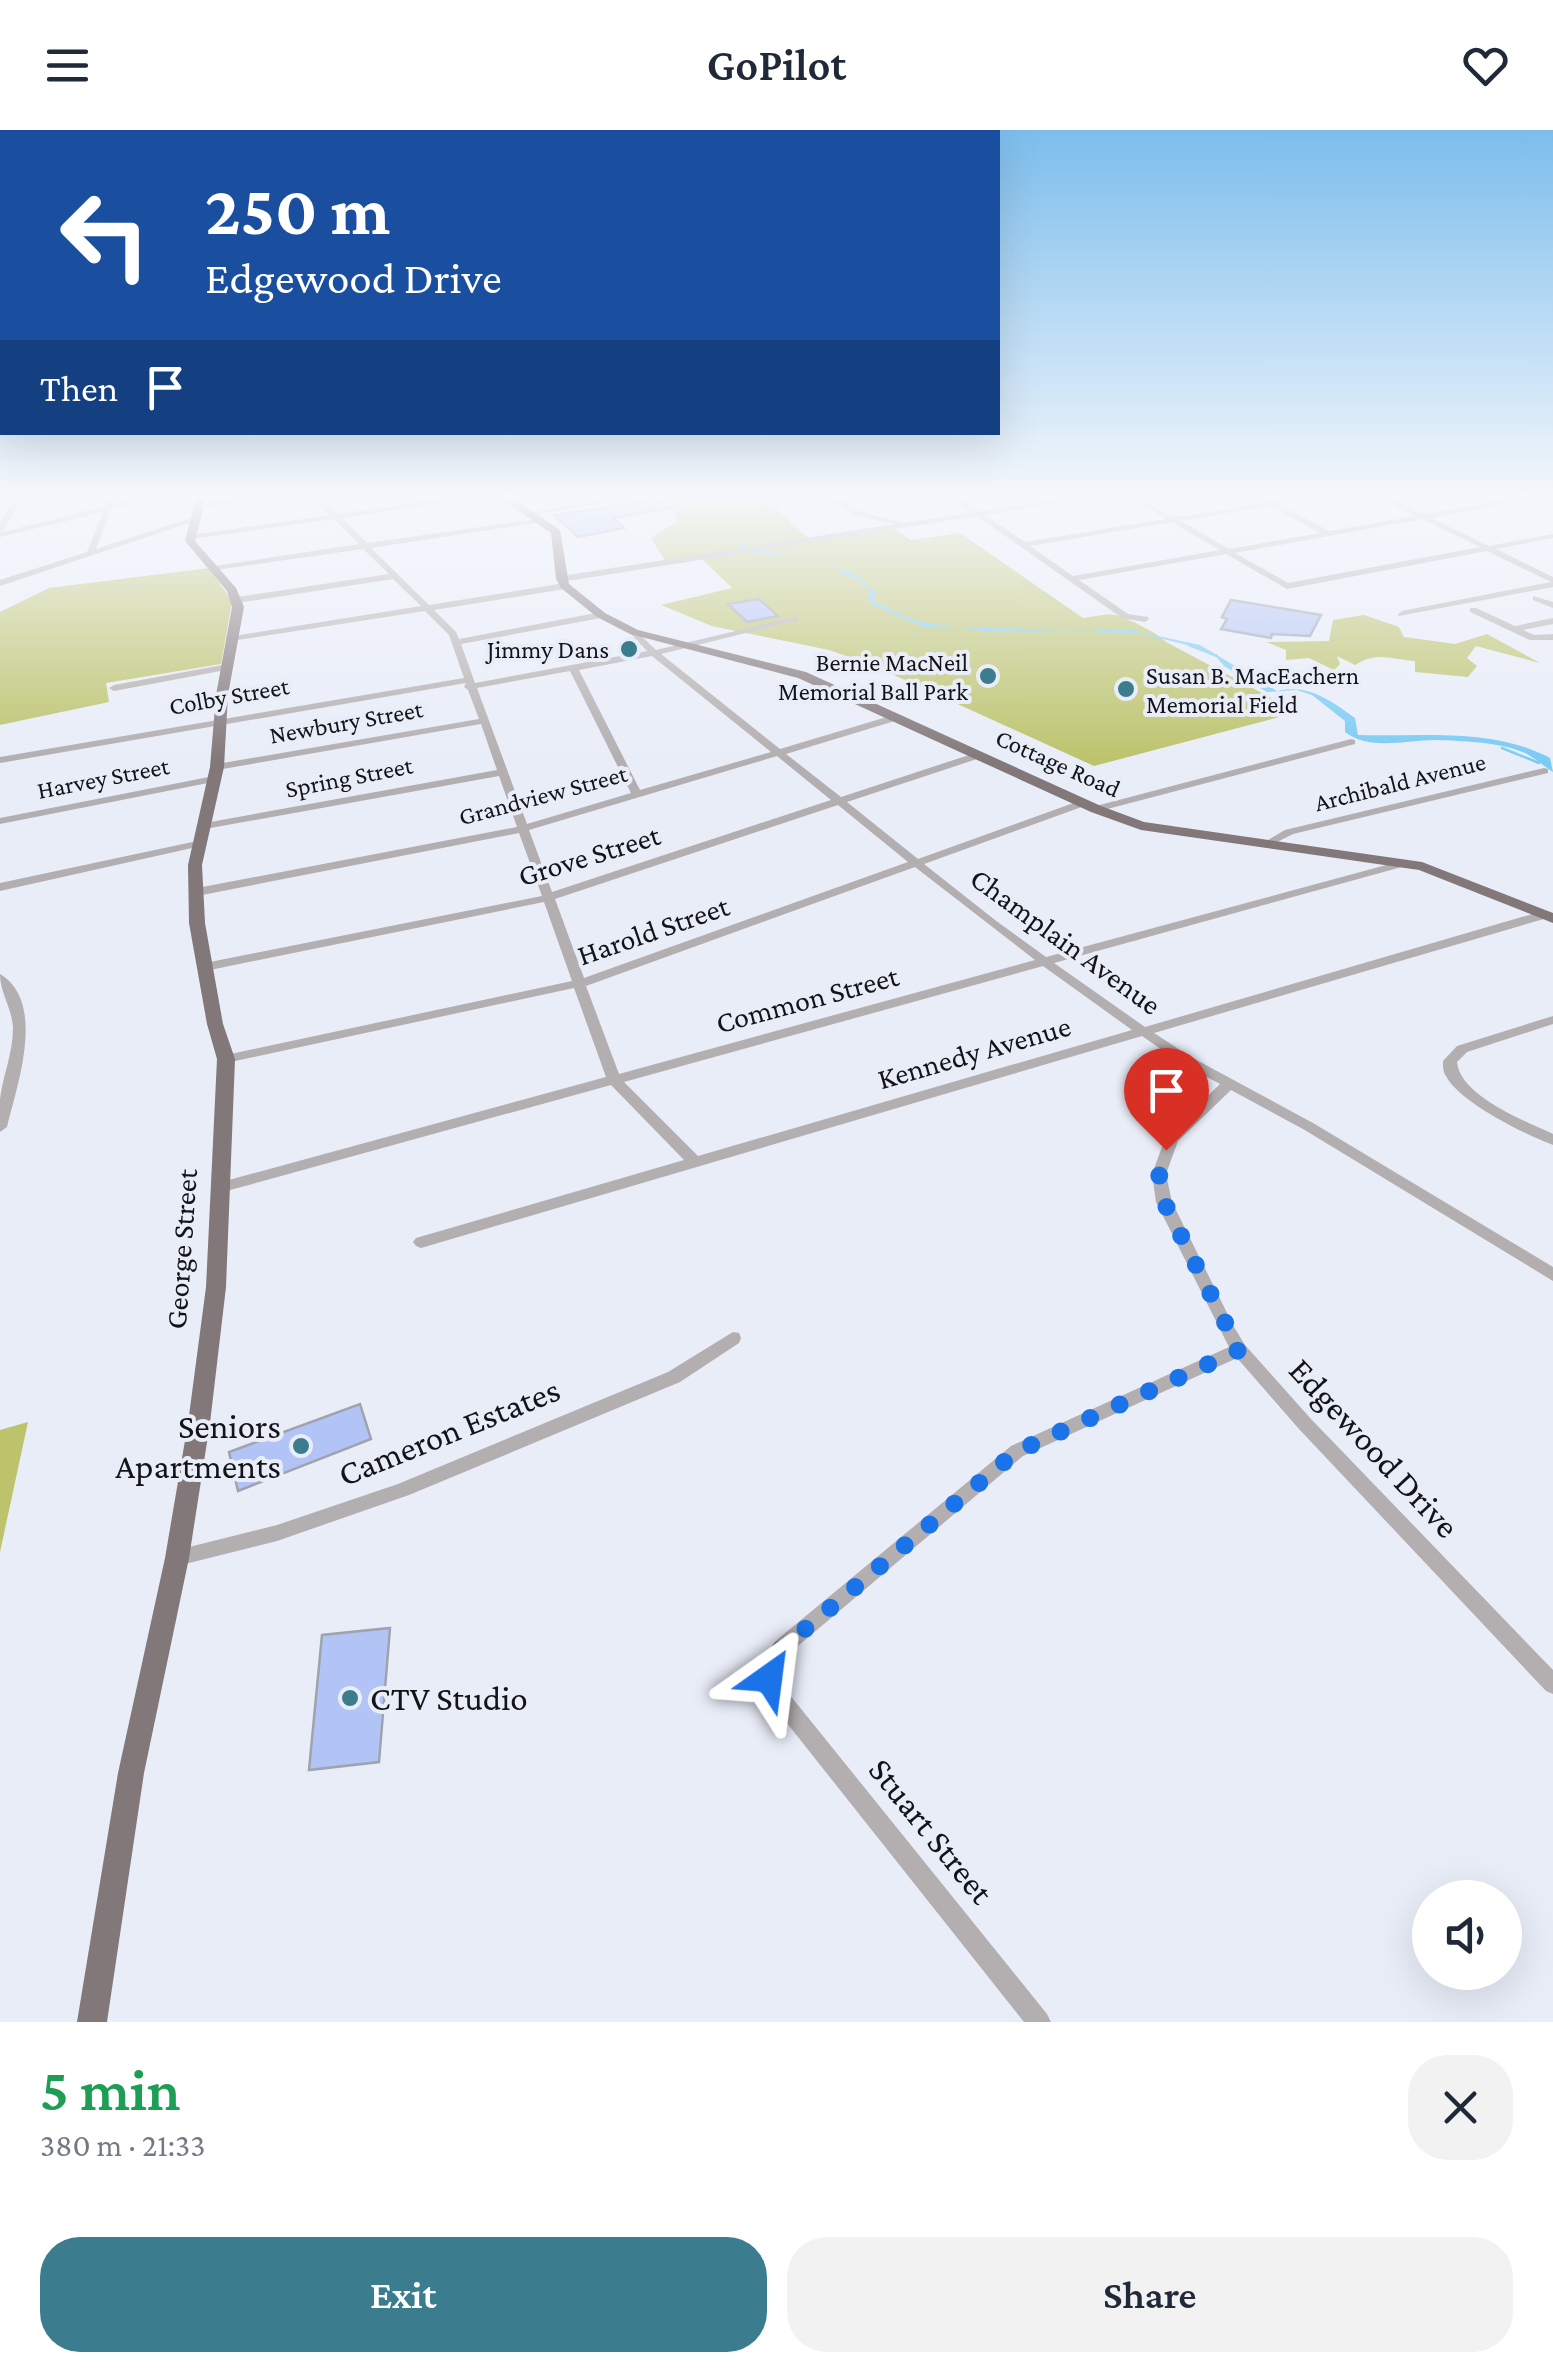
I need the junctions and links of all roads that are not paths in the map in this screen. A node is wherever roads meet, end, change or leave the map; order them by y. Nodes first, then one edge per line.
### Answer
1 (227, 585) edge
2 (334, 585) edge
3 (404, 585) edge
4 (552, 585) edge
5 (566, 585) edge
6 (1081, 585) edge
7 (1537, 585) edge
8 (1536, 598) dead end
9 (237, 600) junction
10 (1553, 605) edge
11 (429, 610) junction
12 (1473, 610) dead end
13 (1402, 614) dead end
14 (601, 615) junction
15 (795, 618) dead end
16 (1145, 619) dead end
17 (1553, 622) edge
18 (1515, 629) junction
19 (634, 632) junction
20 (1553, 637) edge
21 (234, 639) junction
22 (458, 642) junction
23 (686, 647) junction
24 (654, 653) junction
25 (228, 666) junction
26 (573, 668) junction
27 (468, 683) junction
28 (114, 688) dead end
29 (894, 718) junction
30 (219, 720) junction
31 (482, 722) junction
32 (1351, 742) dead end
33 (776, 751) junction
34 (979, 755) junction
35 (0, 760) edge
36 (1544, 771) dead end
37 (501, 772) junction
38 (215, 773) junction
39 (637, 794) junction
40 (839, 802) junction
41 (1089, 806) junction
42 (0, 821) edge
43 (205, 826) junction
44 (522, 829) junction
45 (1268, 843) junction
46 (197, 844) junction
47 (915, 863) junction
48 (1404, 863) junction
49 (0, 887) edge
50 (197, 892) junction
51 (547, 898) junction
52 (1548, 917) edge
53 (1045, 963) junction
54 (205, 967) junction
55 (0, 978) edge
56 (578, 984) junction
57 (1553, 1020) edge
58 (1142, 1032) junction
59 (226, 1059) junction
60 (614, 1080) junction
61 (1229, 1084) junction
62 (4, 1092) edge
63 (0, 1127) edge
64 (1553, 1140) edge
65 (695, 1162) junction
66 (223, 1187) junction
67 (421, 1242) dead end
68 (1553, 1275) edge
69 (733, 1338) dead end
70 (1239, 1350) junction
71 (177, 1558) junction
72 (1553, 1684) edge
73 (92, 2022) edge
74 (1039, 2022) edge

1 - 9 main road
2 - 9 street
3 - 11 street
4 - 11 street
5 - 14 main road, Cottage Road
6 - 16 street
7 - 13 street
8 - 10 street
9 - 21 main road, George Street
11 - 21 street
11 - 22 street
12 - 18 street
14 - 19 main road, Cottage Road
14 - 22 street
15 - 23 street, Colby Street
17 - 18 street
18 - 20 street
19 - 23 main road, Cottage Road
19 - 24 street, Champlain Avenue
21 - 25 main road, George Street
22 - 27 street
23 - 24 street, Colby Street
23 - 29 main road, Cottage Road
24 - 26 street, Colby Street
24 - 33 street, Champlain Avenue
25 - 28 street
25 - 30 main road, George Street
26 - 27 street, Colby Street
26 - 39 street
27 - 30 street, Colby Street
27 - 31 street
29 - 33 street, Grandview Street
29 - 34 main road, Cottage Road
30 - 35 street, Colby Street
30 - 38 main road, George Street
31 - 37 street
31 - 38 street, Newbury Street
32 - 41 street, Harold Street
33 - 39 street, Grandview Street
33 - 40 street, Champlain Avenue
34 - 40 street, Grove Street
34 - 41 main road, Cottage Road
36 - 45 street, Archibald Avenue
37 - 43 street, Spring Street
37 - 44 street
38 - 42 street, Harvey Street
38 - 43 main road, George Street
39 - 44 street, Grandview Street
40 - 47 street, Champlain Avenue
40 - 51 street, Grove Street
41 - 45 main road, Cottage Road
41 - 47 street, Harold Street
43 - 46 main road, George Street
44 - 50 street, Grandview Street
44 - 51 street
45 - 48 main road, Cottage Road
46 - 49 street
46 - 50 main road, George Street
47 - 53 street, Champlain Avenue
47 - 56 street, Harold Street
48 - 52 main road, Cottage Road
48 - 53 street, Common Street
50 - 54 main road, George Street
51 - 54 street, Grove Street
51 - 56 street
52 - 58 street, Kennedy Avenue
53 - 58 street, Champlain Avenue
53 - 60 street, Common Street
54 - 59 main road, George Street
55 - 62 street
56 - 59 street, Harold Street
56 - 60 street
57 - 64 street
58 - 61 street, Champlain Avenue
58 - 65 street, Kennedy Avenue
59 - 66 main road, George Street
60 - 65 street
60 - 66 street, Common Street
61 - 68 street, Champlain Avenue
61 - 70 street, Edgewood Drive
62 - 63 street
65 - 67 street, Kennedy Avenue
66 - 71 main road, George Street
69 - 71 street, Cameron Estates
70 - 72 street, Edgewood Drive
70 - 74 street, Stuart Street
71 - 73 main road, George Street

